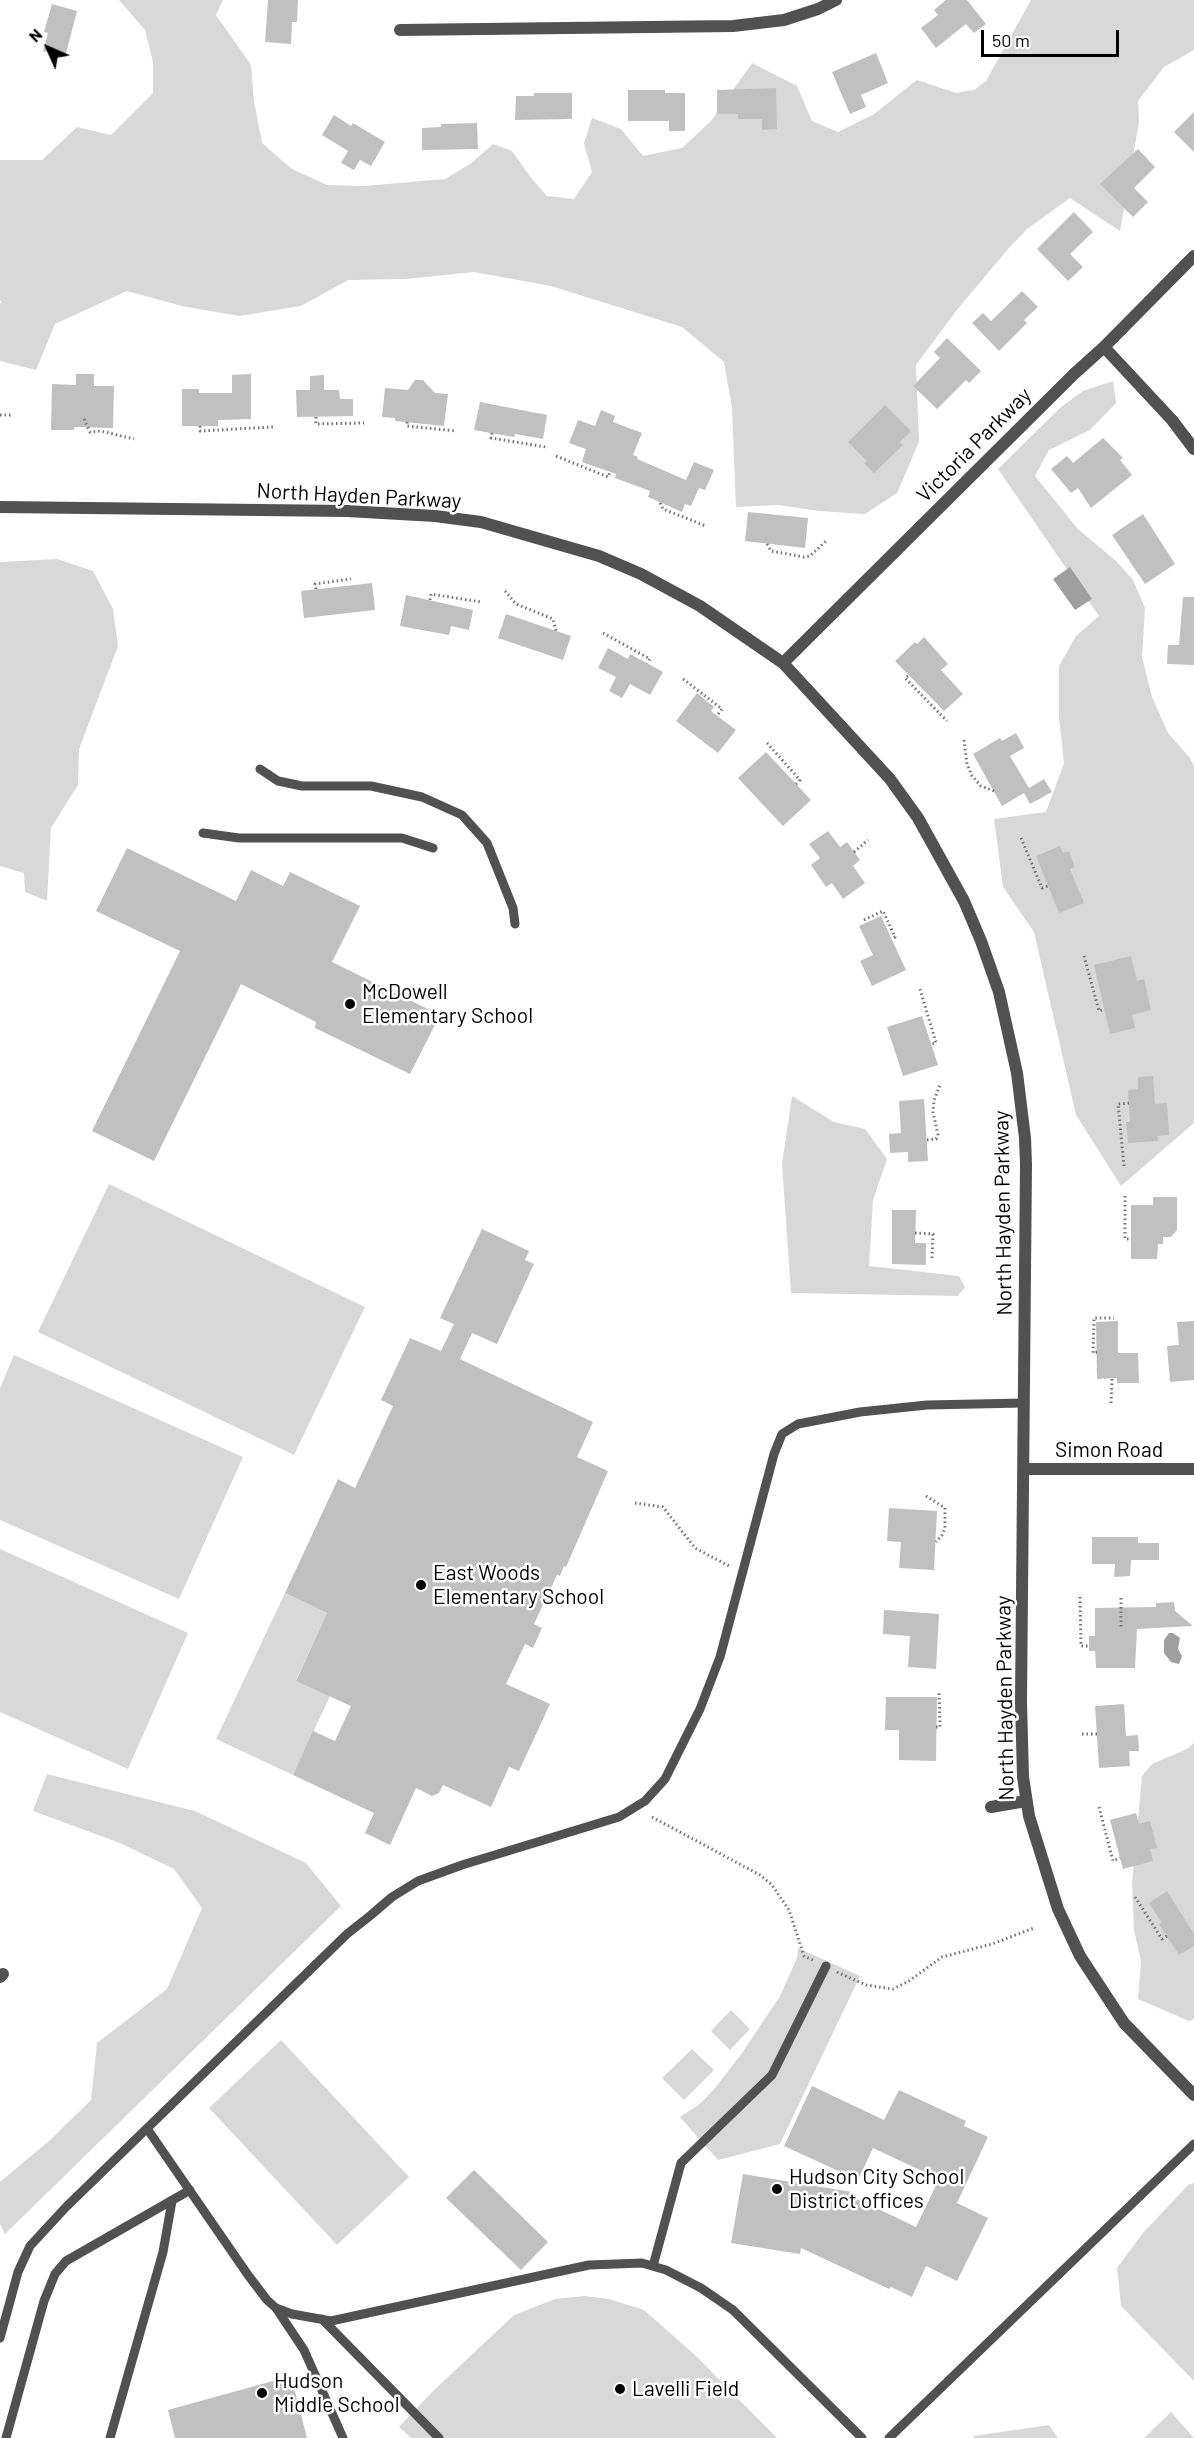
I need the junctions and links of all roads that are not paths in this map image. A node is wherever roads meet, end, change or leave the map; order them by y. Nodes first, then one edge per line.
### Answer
1 (836, 0) edge
2 (400, 30) dead end
3 (1194, 256) edge
4 (1104, 348) junction
5 (1194, 449) edge
6 (0, 507) edge
7 (783, 663) junction
8 (260, 769) dead end
9 (203, 832) dead end
10 (433, 848) dead end
11 (515, 924) dead end
12 (1024, 1403) junction
13 (1024, 1469) junction
14 (1194, 1469) edge
15 (1026, 1801) junction
16 (991, 1807) dead end
17 (826, 1966) road end
18 (1194, 2095) edge
19 (148, 2130) junction
20 (1194, 2144) edge
21 (189, 2190) junction
22 (172, 2201) junction
23 (653, 2266) junction
24 (276, 2308) junction
25 (322, 2319) junction
26 (0, 2338) edge
27 (6, 2438) edge
28 (110, 2438) edge
29 (343, 2438) edge
30 (439, 2438) edge
31 (862, 2438) edge
32 (889, 2438) edge

1 - 2 street
3 - 4 street, Victoria Parkway
4 - 5 street
4 - 7 street, Victoria Parkway
6 - 7 street, North Hayden Parkway
7 - 12 street, North Hayden Parkway
8 - 11 lane
9 - 10 lane
12 - 13 street, North Hayden Parkway
12 - 19 lane
13 - 14 street, Simon Road
13 - 15 street, North Hayden Parkway
15 - 16 street
15 - 18 street, North Hayden Parkway
17 - 23 lane
19 - 21 lane
19 - 26 lane
20 - 32 lane
21 - 22 lane
21 - 24 lane
22 - 27 lane
22 - 28 lane
23 - 25 lane
23 - 31 lane
24 - 25 lane
24 - 29 lane
25 - 30 lane

